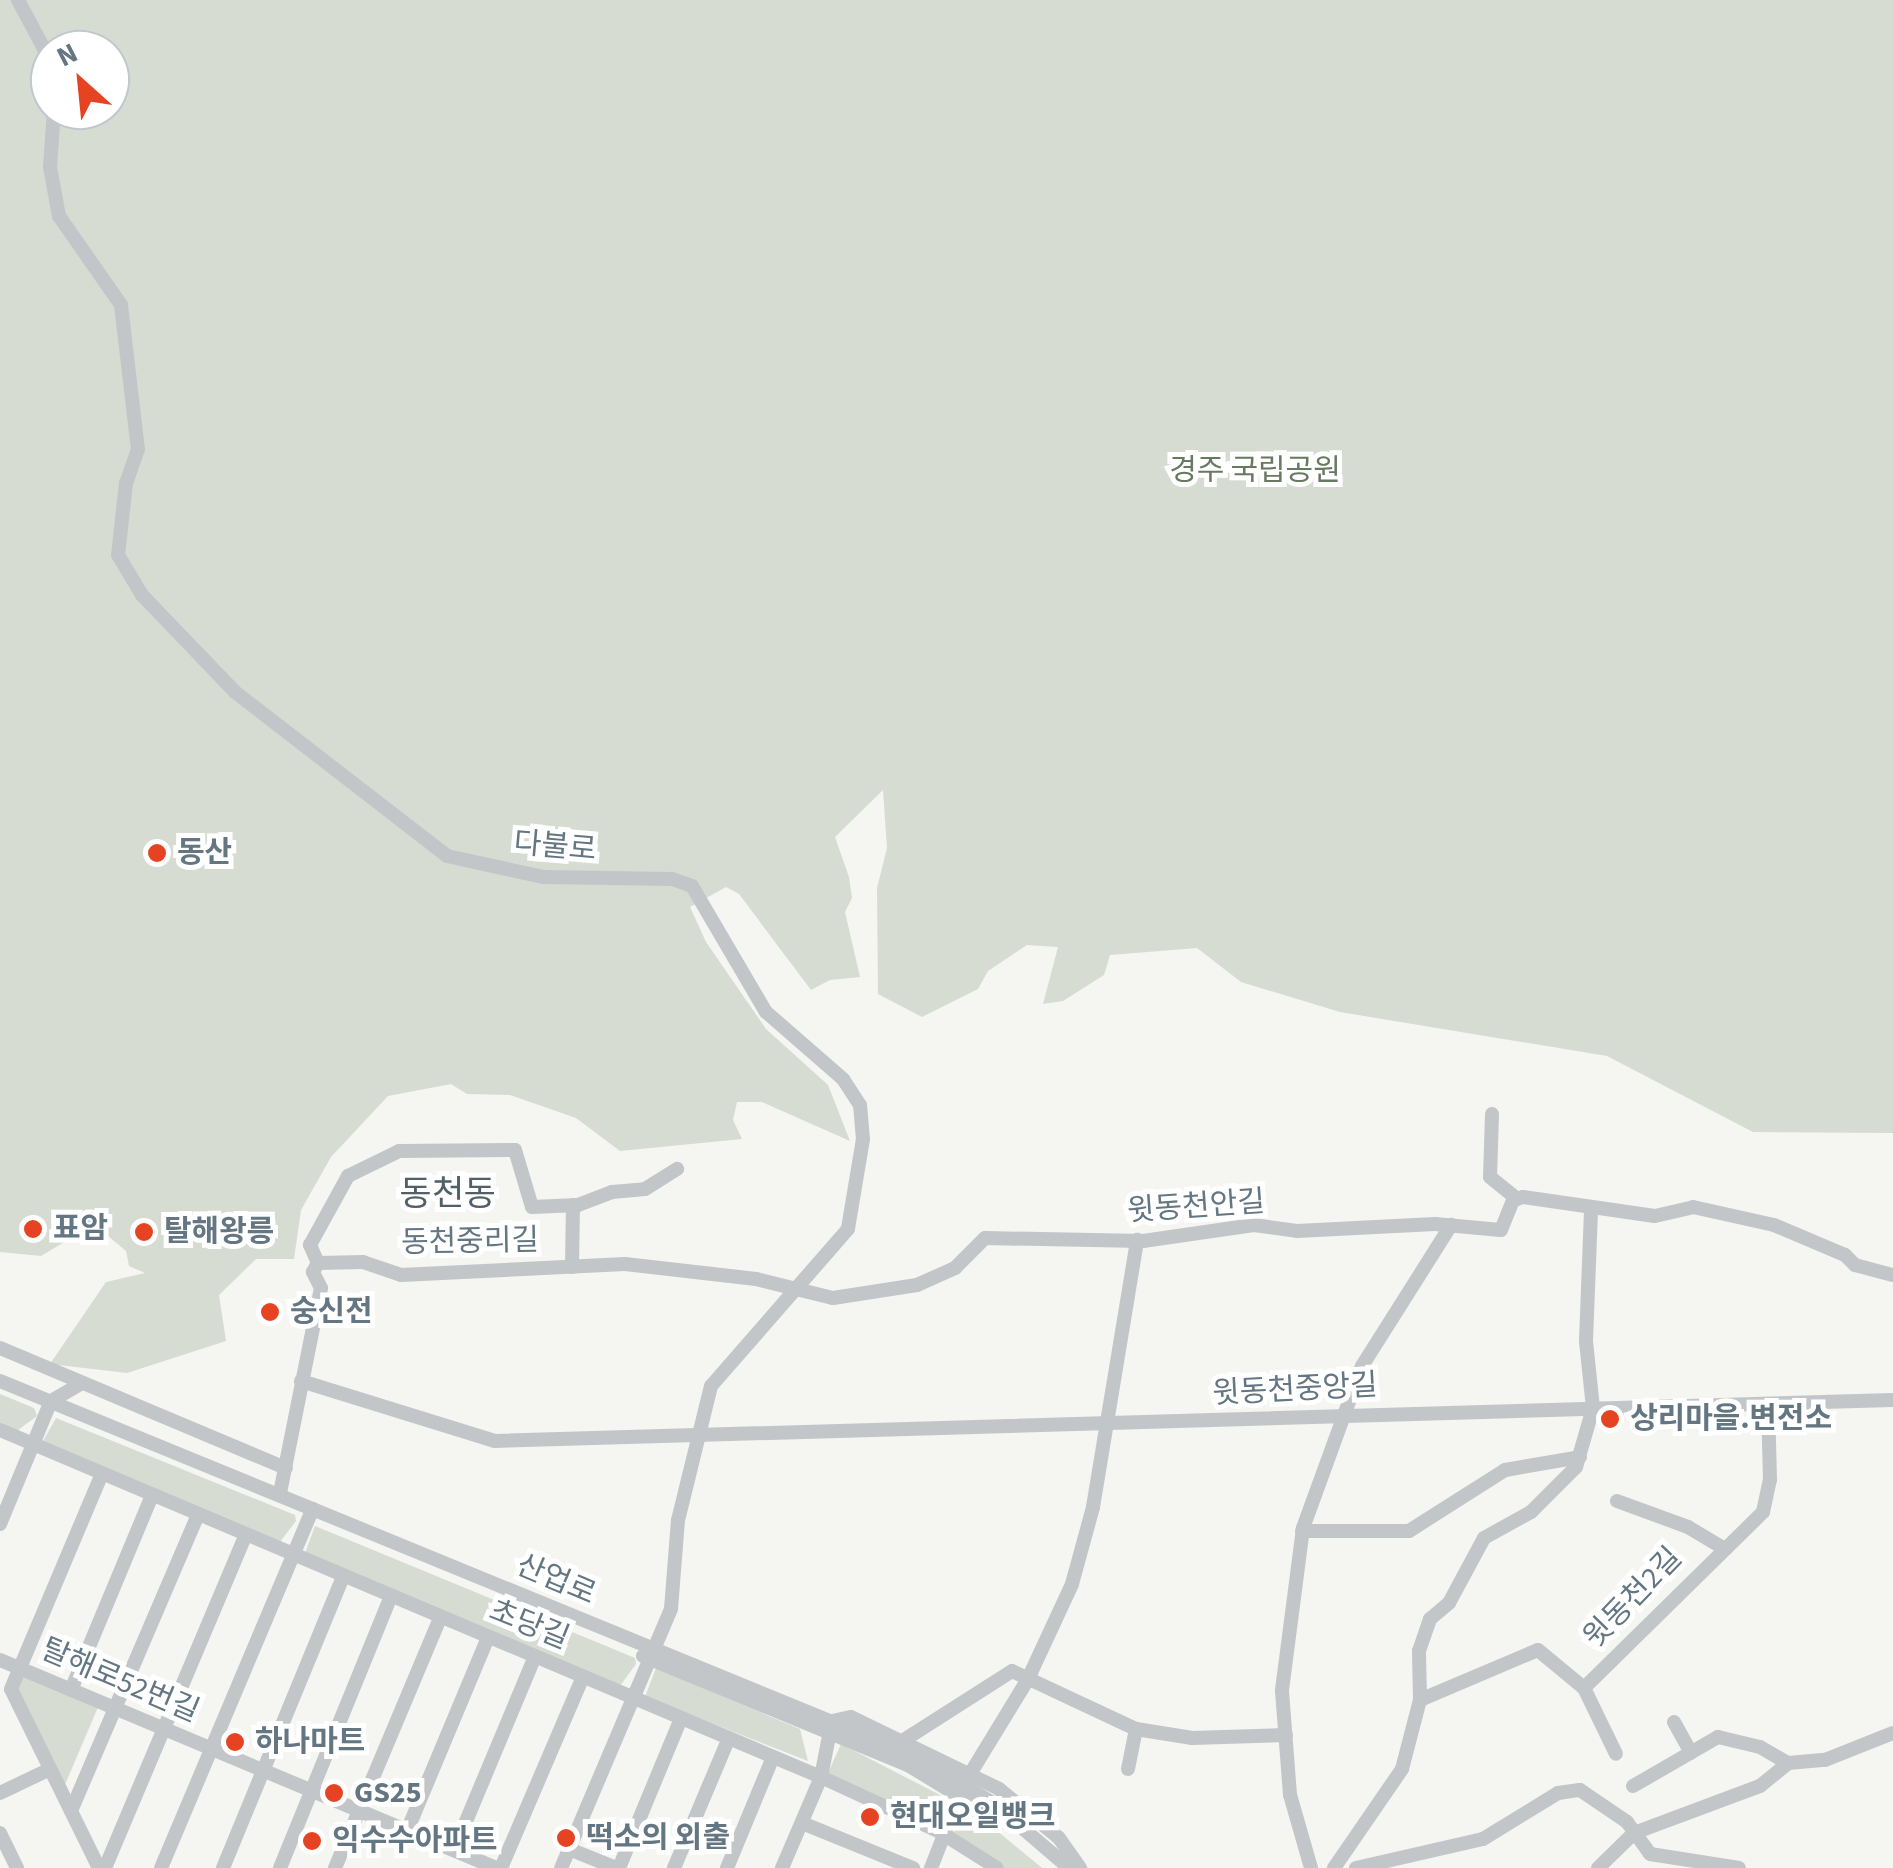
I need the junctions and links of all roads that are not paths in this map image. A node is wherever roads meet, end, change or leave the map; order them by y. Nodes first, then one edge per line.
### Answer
1 (18, 0) edge
2 (34, 30) edge
3 (53, 130) edge
4 (1492, 1114) dead end
5 (677, 1169) dead end
6 (1517, 1199) junction
7 (573, 1205) junction
8 (1591, 1208) junction
9 (1451, 1225) junction
10 (1137, 1240) junction
11 (318, 1263) junction
12 (572, 1267) junction
13 (1893, 1275) edge
14 (798, 1290) junction
15 (0, 1348) edge
16 (0, 1381) edge
17 (301, 1381) junction
18 (81, 1384) junction
19 (0, 1390) edge
20 (1893, 1400) edge
21 (49, 1405) junction
22 (1768, 1406) junction
23 (1593, 1408) junction
24 (1338, 1419) junction
25 (1108, 1423) junction
26 (0, 1430) edge
27 (700, 1430) junction
28 (33, 1444) junction
29 (1580, 1457) junction
30 (286, 1468) junction
31 (102, 1474) junction
32 (280, 1493) junction
33 (152, 1496) junction
34 (1617, 1502) dead end
35 (312, 1512) junction
36 (198, 1515) junction
37 (0, 1524) edge
38 (1302, 1531) junction
39 (246, 1536) junction
40 (1722, 1547) junction
41 (294, 1556) junction
42 (343, 1577) junction
43 (391, 1596) junction
44 (440, 1618) junction
45 (488, 1638) junction
46 (650, 1654) junction
47 (535, 1656) junction
48 (0, 1660) edge
49 (17, 1667) junction
50 (582, 1677) junction
51 (1028, 1679) junction
52 (1584, 1688) junction
53 (71, 1690) junction
54 (632, 1696) junction
55 (1420, 1700) junction
56 (117, 1709) junction
57 (681, 1718) junction
58 (1674, 1722) dead end
59 (831, 1726) junction
60 (164, 1729) junction
61 (1136, 1729) junction
62 (1893, 1733) edge
63 (1286, 1735) junction
64 (729, 1738) junction
65 (904, 1740) junction
66 (213, 1750) junction
67 (1692, 1752) junction
68 (1616, 1754) dead end
69 (774, 1757) junction
70 (1788, 1763) junction
71 (50, 1769) junction
72 (1128, 1769) dead end
73 (264, 1771) junction
74 (821, 1777) junction
75 (965, 1784) junction
76 (1633, 1786) dead end
77 (312, 1792) junction
78 (0, 1793) edge
79 (358, 1811) junction
80 (71, 1812) junction
81 (802, 1822) junction
82 (407, 1831) junction
83 (940, 1832) junction
84 (0, 1833) edge
85 (1634, 1834) junction
86 (569, 1849) junction
87 (454, 1850) junction
88 (17, 1868) edge
89 (102, 1868) edge
90 (162, 1868) edge
91 (223, 1868) edge
92 (280, 1868) edge
93 (336, 1868) edge
94 (498, 1868) edge
95 (561, 1868) edge
96 (617, 1868) edge
97 (674, 1868) edge
98 (727, 1868) edge
99 (782, 1868) edge
100 (913, 1868) edge
101 (931, 1868) edge
102 (997, 1868) edge
103 (1056, 1868) edge
104 (1069, 1868) edge
105 (1080, 1868) edge
106 (1311, 1868) edge
107 (1334, 1868) edge
108 (1356, 1868) edge
109 (1598, 1868) edge
110 (1739, 1868) edge

1 - 2 street
3 - 14 street, 다불로
4 - 6 street
5 - 7 street
6 - 8 street
6 - 9 street, 윗동천안길
7 - 11 street
7 - 12 street
8 - 13 street
8 - 23 street
9 - 10 street, 윗동천안길
9 - 24 street
10 - 14 street, 윗동천안길
10 - 25 street
11 - 12 street, 동천중리길
11 - 17 street
12 - 14 street, 동천중리길
14 - 27 street, 다불로
15 - 18 street
16 - 21 street, 산업로
17 - 27 street, 윗동천중앙길
17 - 30 street
18 - 21 street
18 - 30 street
19 - 21 street, 산업로
20 - 22 street, 윗동천중앙길
21 - 28 street
21 - 32 street, 산업로
21 - 35 street, 산업로
22 - 23 street, 윗동천중앙길
22 - 40 street, 윗동천2길
23 - 24 street, 윗동천중앙길
23 - 29 street
24 - 25 street, 윗동천중앙길
24 - 38 street
25 - 27 street, 윗동천중앙길
25 - 51 street
26 - 28 street, 초당길
27 - 46 street, 다불로
28 - 31 street, 초당길
28 - 37 street
29 - 38 street
29 - 55 street
30 - 32 street
31 - 33 street, 초당길
31 - 49 street
32 - 35 street, 산업로
33 - 36 street, 초당길
33 - 53 street
34 - 40 street, 윗동천2길
35 - 41 street
35 - 46 street, 산업로
36 - 39 street, 초당길
36 - 56 street
38 - 63 street
39 - 41 street, 초당길
39 - 60 street
40 - 52 street, 윗동천2길
41 - 42 street, 초당길
41 - 66 street
42 - 43 street, 초당길
42 - 73 street
43 - 44 street, 초당길
43 - 77 street
44 - 45 street, 초당길
44 - 79 street
45 - 47 street, 초당길
45 - 82 street
46 - 54 street, 다불로
46 - 59 street, 산업로
47 - 50 street, 초당길
47 - 87 street
48 - 49 street, 탈해로52번길
49 - 53 street, 탈해로52번길
49 - 71 street
50 - 54 street, 초당길
50 - 94 street
51 - 61 street
51 - 65 street
51 - 75 street
52 - 55 street, 윗동천2길
52 - 68 street, 윗동천2길
53 - 56 street, 탈해로52번길
54 - 57 street, 초당길
54 - 86 street, 다불로
55 - 107 street
56 - 60 street, 탈해로52번길
56 - 80 street
57 - 64 street, 초당길
57 - 96 street
58 - 67 street
59 - 65 street
59 - 74 street
59 - 75 street, 산업로
60 - 66 street, 탈해로52번길
60 - 89 street
61 - 63 street
61 - 72 street
62 - 70 street
63 - 106 street
64 - 69 street, 초당길
64 - 97 street
65 - 75 street
66 - 73 street, 탈해로52번길
66 - 90 street
67 - 70 street
67 - 76 street
69 - 74 street, 초당길
69 - 98 street
70 - 85 street
71 - 78 street
71 - 80 street
73 - 77 street, 탈해로52번길
73 - 91 street
74 - 81 street
74 - 83 street, 초당길
75 - 83 street
75 - 103 street, 산업로
75 - 104 street, 산업로
75 - 105 street
77 - 79 street, 탈해로52번길
77 - 92 street
79 - 82 street, 탈해로52번길
79 - 93 street
80 - 89 street
81 - 99 street
81 - 100 street
82 - 87 street, 탈해로52번길
83 - 101 street
83 - 102 street, 초당길
84 - 88 street
85 - 108 street
85 - 109 street
85 - 110 street
86 - 95 street, 다불로
86 - 96 street
87 - 94 street, 탈해로52번길

